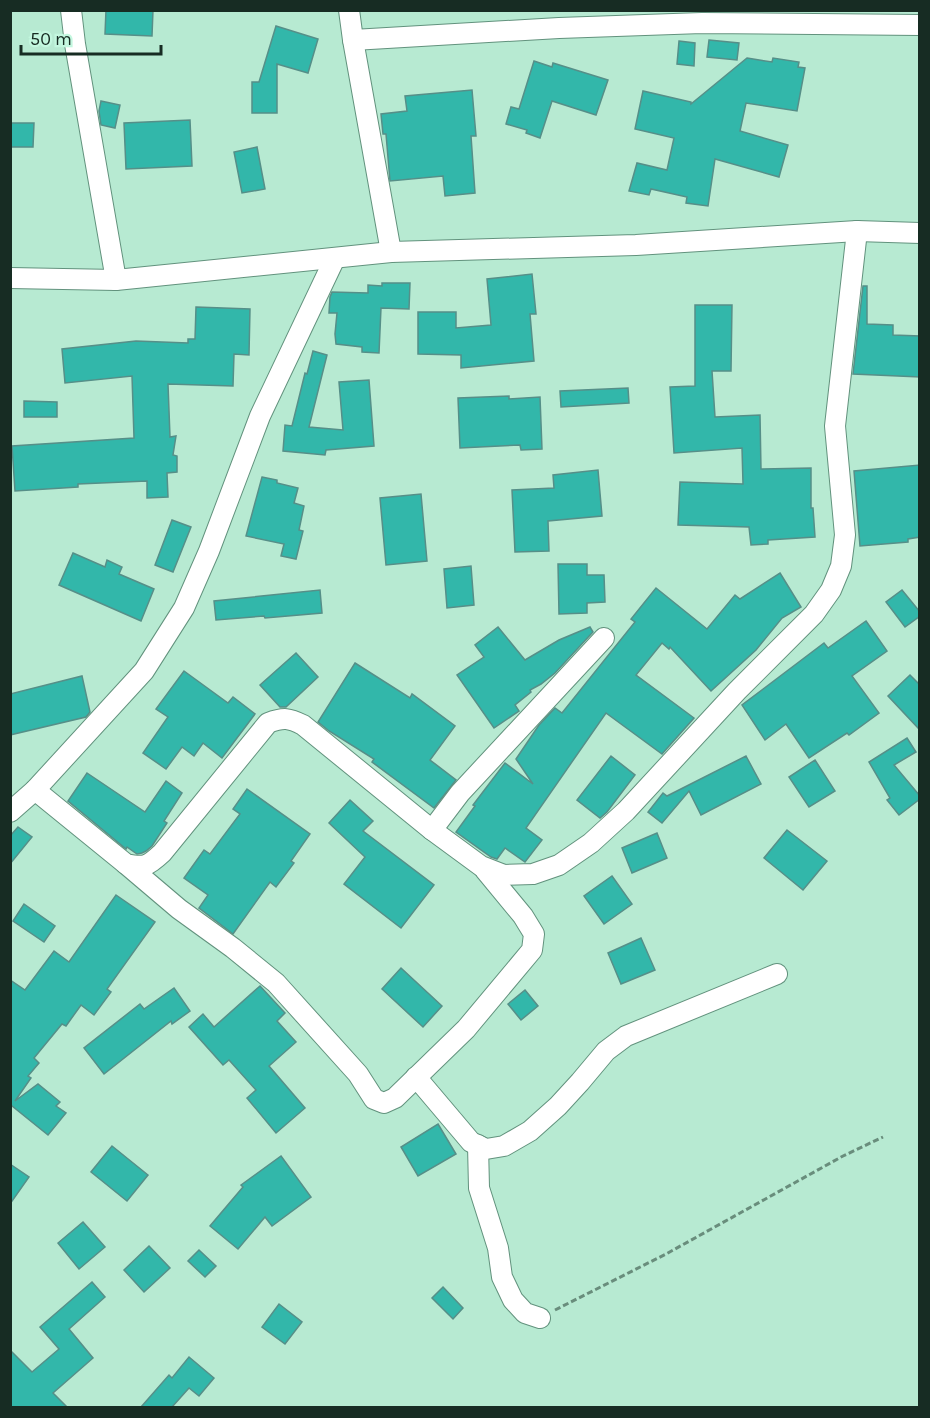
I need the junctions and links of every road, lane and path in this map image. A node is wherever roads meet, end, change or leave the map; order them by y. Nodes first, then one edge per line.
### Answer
1 (71, 10) edge
2 (349, 10) edge
3 (920, 25) edge
4 (353, 40) junction
5 (857, 231) junction
6 (920, 232) edge
7 (391, 252) junction
8 (335, 258) junction
9 (10, 278) edge
10 (116, 280) junction
11 (604, 638) dead end
12 (35, 790) junction
13 (10, 812) edge
14 (432, 830) junction
15 (126, 864) junction
16 (481, 866) junction
17 (777, 974) dead end
18 (416, 1077) junction
19 (883, 1137) dead end
20 (478, 1145) junction
21 (540, 1318) joint

1 - 10 street
2 - 4 street
3 - 4 street
4 - 7 street
5 - 6 street
5 - 7 street
5 - 16 street
7 - 8 street
8 - 10 street
8 - 12 street
9 - 10 street
11 - 14 street
12 - 13 street
12 - 15 street
14 - 15 street
14 - 16 street
15 - 18 street
16 - 18 street
17 - 20 street
18 - 20 street
19 - 21 path
20 - 21 street

